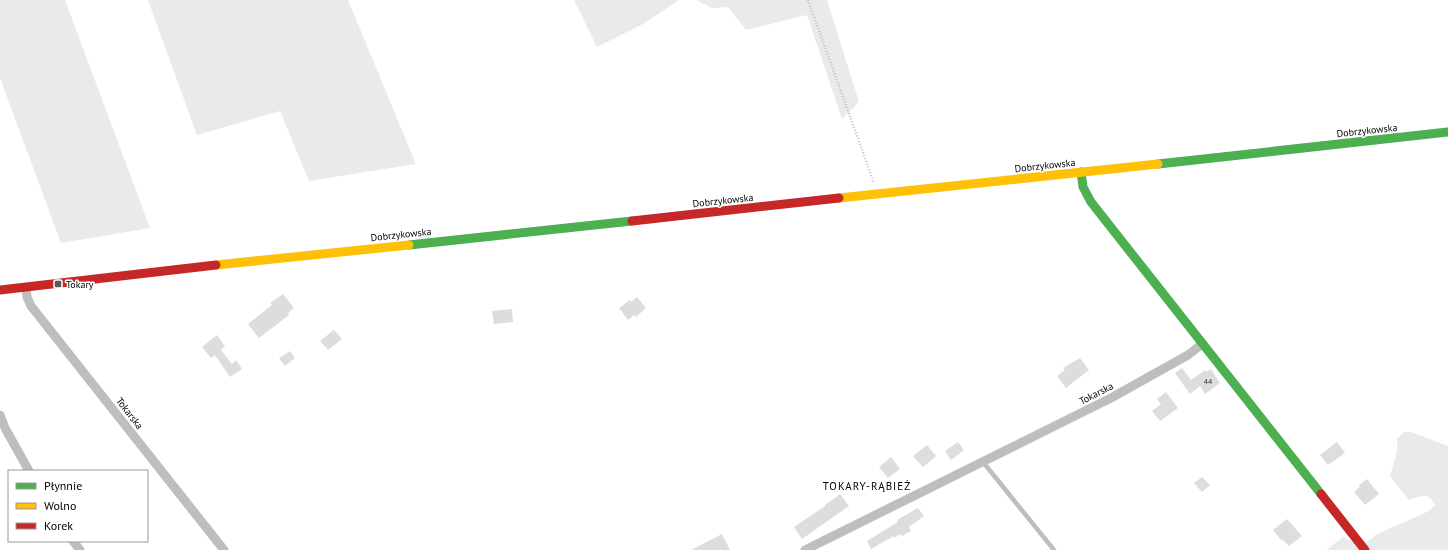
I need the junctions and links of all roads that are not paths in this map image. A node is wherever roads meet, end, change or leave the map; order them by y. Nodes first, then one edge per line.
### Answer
1 (1448, 132) edge
2 (1081, 172) junction
3 (26, 287) junction
4 (0, 290) edge
5 (1202, 344) junction
6 (0, 415) edge
7 (983, 462) junction
8 (28, 470) edge
9 (74, 542) edge
10 (80, 550) edge
11 (224, 550) edge
12 (806, 550) edge
13 (1054, 550) edge
14 (1365, 550) edge

1 - 2 main road, Dobrzykowska
2 - 3 main road, Dobrzykowska
2 - 5 main road
3 - 4 main road, Dobrzykowska
3 - 11 street, Tokarska
5 - 7 street, Tokarska
5 - 14 main road
6 - 8 street
7 - 12 street, Tokarska
7 - 13 lane
9 - 10 street

